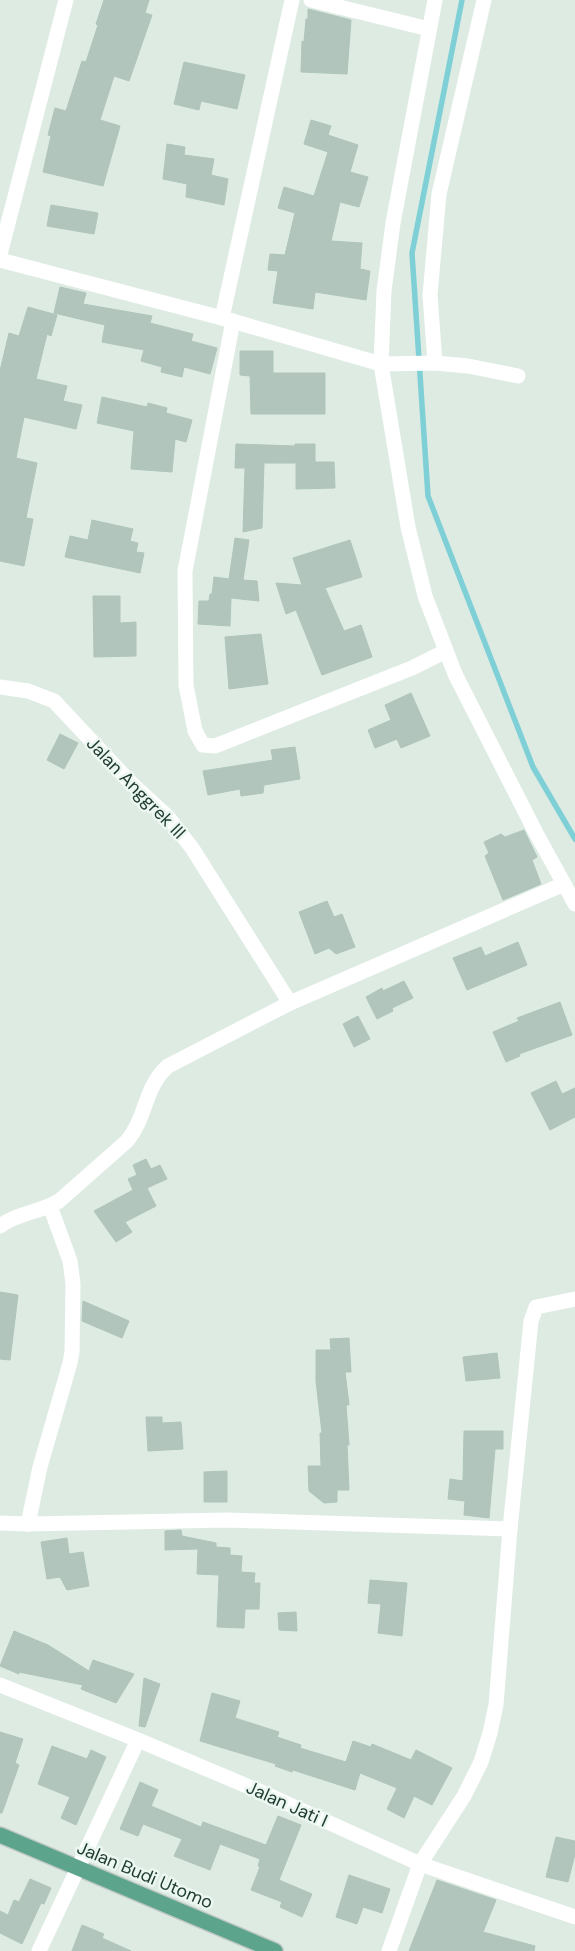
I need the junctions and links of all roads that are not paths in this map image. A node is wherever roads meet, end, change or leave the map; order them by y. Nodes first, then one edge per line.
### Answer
1 (66, 0) edge
2 (292, 0) edge
3 (311, 0) edge
4 (435, 0) edge
5 (484, 0) edge
6 (429, 29) junction
7 (0, 254) edge
8 (0, 260) edge
9 (228, 320) junction
10 (428, 362) junction
11 (387, 364) junction
12 (518, 376) dead end
13 (446, 652) junction
14 (0, 686) edge
15 (564, 884) junction
16 (575, 904) edge
17 (290, 1003) junction
18 (50, 1206) junction
19 (0, 1226) edge
20 (575, 1299) edge
21 (0, 1523) edge
22 (28, 1524) junction
23 (510, 1529) junction
24 (0, 1685) edge
25 (138, 1740) junction
26 (0, 1835) edge
27 (420, 1864) junction
28 (79, 1867) junction
29 (575, 1917) edge
30 (39, 1951) edge
31 (275, 1951) edge
32 (389, 1951) edge

1 - 7 street
2 - 9 street
3 - 6 street
4 - 6 street
5 - 10 street
6 - 11 street
8 - 9 street
9 - 11 street
9 - 13 street
10 - 11 street
10 - 12 street
11 - 13 street
13 - 15 street
14 - 17 street, Jalan Anggrek III
15 - 16 street
15 - 17 street
17 - 18 street
18 - 19 street
18 - 22 street
20 - 23 street
21 - 22 street
22 - 23 street
23 - 27 street
24 - 25 street, Jalan Jati I
25 - 27 street, Jalan Jati I
25 - 28 street
26 - 28 main road, Jalan Budi Utomo
27 - 29 street, Jalan Jati I
27 - 32 street
28 - 30 street
28 - 31 main road, Jalan Budi Utomo

